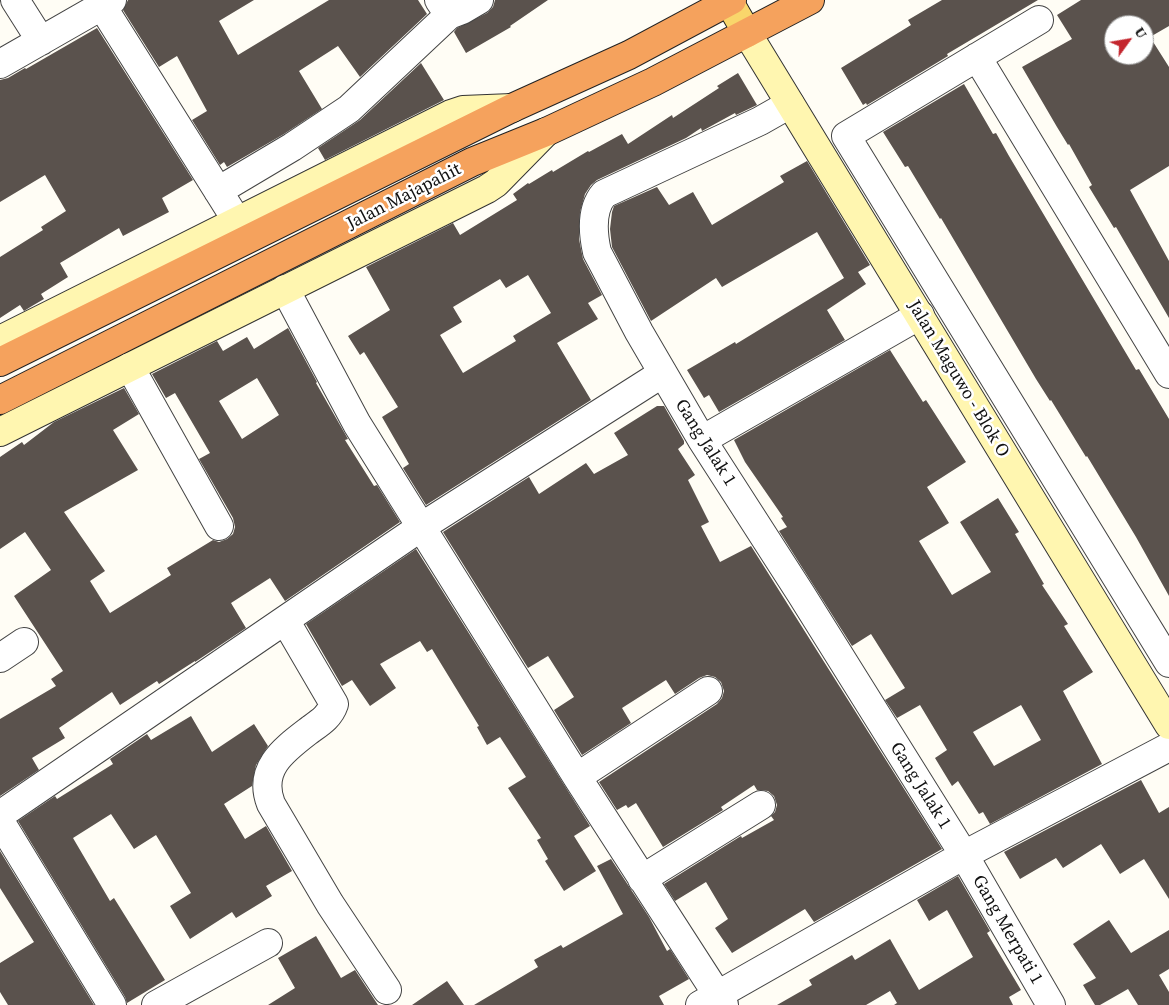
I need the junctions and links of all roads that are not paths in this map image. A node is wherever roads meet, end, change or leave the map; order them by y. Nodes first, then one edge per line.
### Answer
1 (15, 0) edge
2 (478, 0) edge
3 (810, 0) edge
4 (730, 1) edge
5 (107, 3) edge
6 (444, 7) edge
7 (1039, 20) dead end
8 (747, 33) junction
9 (41, 41) junction
10 (978, 57) junction
11 (0, 64) edge
12 (790, 104) junction
13 (512, 108) junction
14 (546, 132) junction
15 (218, 191) junction
16 (237, 221) junction
17 (285, 289) junction
18 (920, 316) junction
19 (0, 340) edge
20 (0, 362) edge
21 (130, 367) junction
22 (663, 373) junction
23 (1169, 374) edge
24 (0, 400) edge
25 (0, 432) edge
26 (702, 440) junction
27 (219, 526) dead end
28 (421, 527) junction
29 (285, 620) junction
30 (24, 642) dead end
31 (0, 658) edge
32 (1169, 663) edge
33 (708, 691) dead end
34 (1169, 724) edge
35 (1169, 747) edge
36 (577, 776) junction
37 (761, 805) dead end
38 (0, 815) edge
39 (0, 821) edge
40 (964, 855) junction
41 (642, 879) junction
42 (268, 943) dead end
43 (386, 990) dead end
44 (714, 1002) edge
45 (112, 1005) edge
46 (156, 1005) edge
47 (1051, 1005) edge

1 - 9 street
2 - 6 street
3 - 8 highway, Jalan Majapahit
4 - 8 main road
4 - 13 highway, Jalan Majapahit
5 - 9 street
5 - 15 street
6 - 15 street
7 - 10 street
8 - 12 street, Jalan Maguwo - Blok O
8 - 14 highway, Jalan Majapahit
9 - 11 street
10 - 23 street
10 - 32 street
12 - 18 street, Jalan Maguwo - Blok O
12 - 22 street, Gang Jalak 1
13 - 16 street
13 - 20 highway, Jalan Majapahit
14 - 17 street
14 - 24 highway, Jalan Majapahit
15 - 16 street
16 - 19 street
17 - 21 street
17 - 28 street
18 - 26 street
18 - 34 street, Jalan Maguwo - Blok O
21 - 25 street
21 - 27 street
22 - 26 street, Gang Jalak 1
22 - 28 street
26 - 40 street, Gang Jalak 1
28 - 29 street
28 - 36 street
29 - 38 street
29 - 43 street
30 - 31 street
33 - 36 street
35 - 40 street
36 - 41 street
37 - 41 street
39 - 45 street
40 - 44 street
40 - 47 street, Gang Merpati 1
41 - 44 street
42 - 46 street

